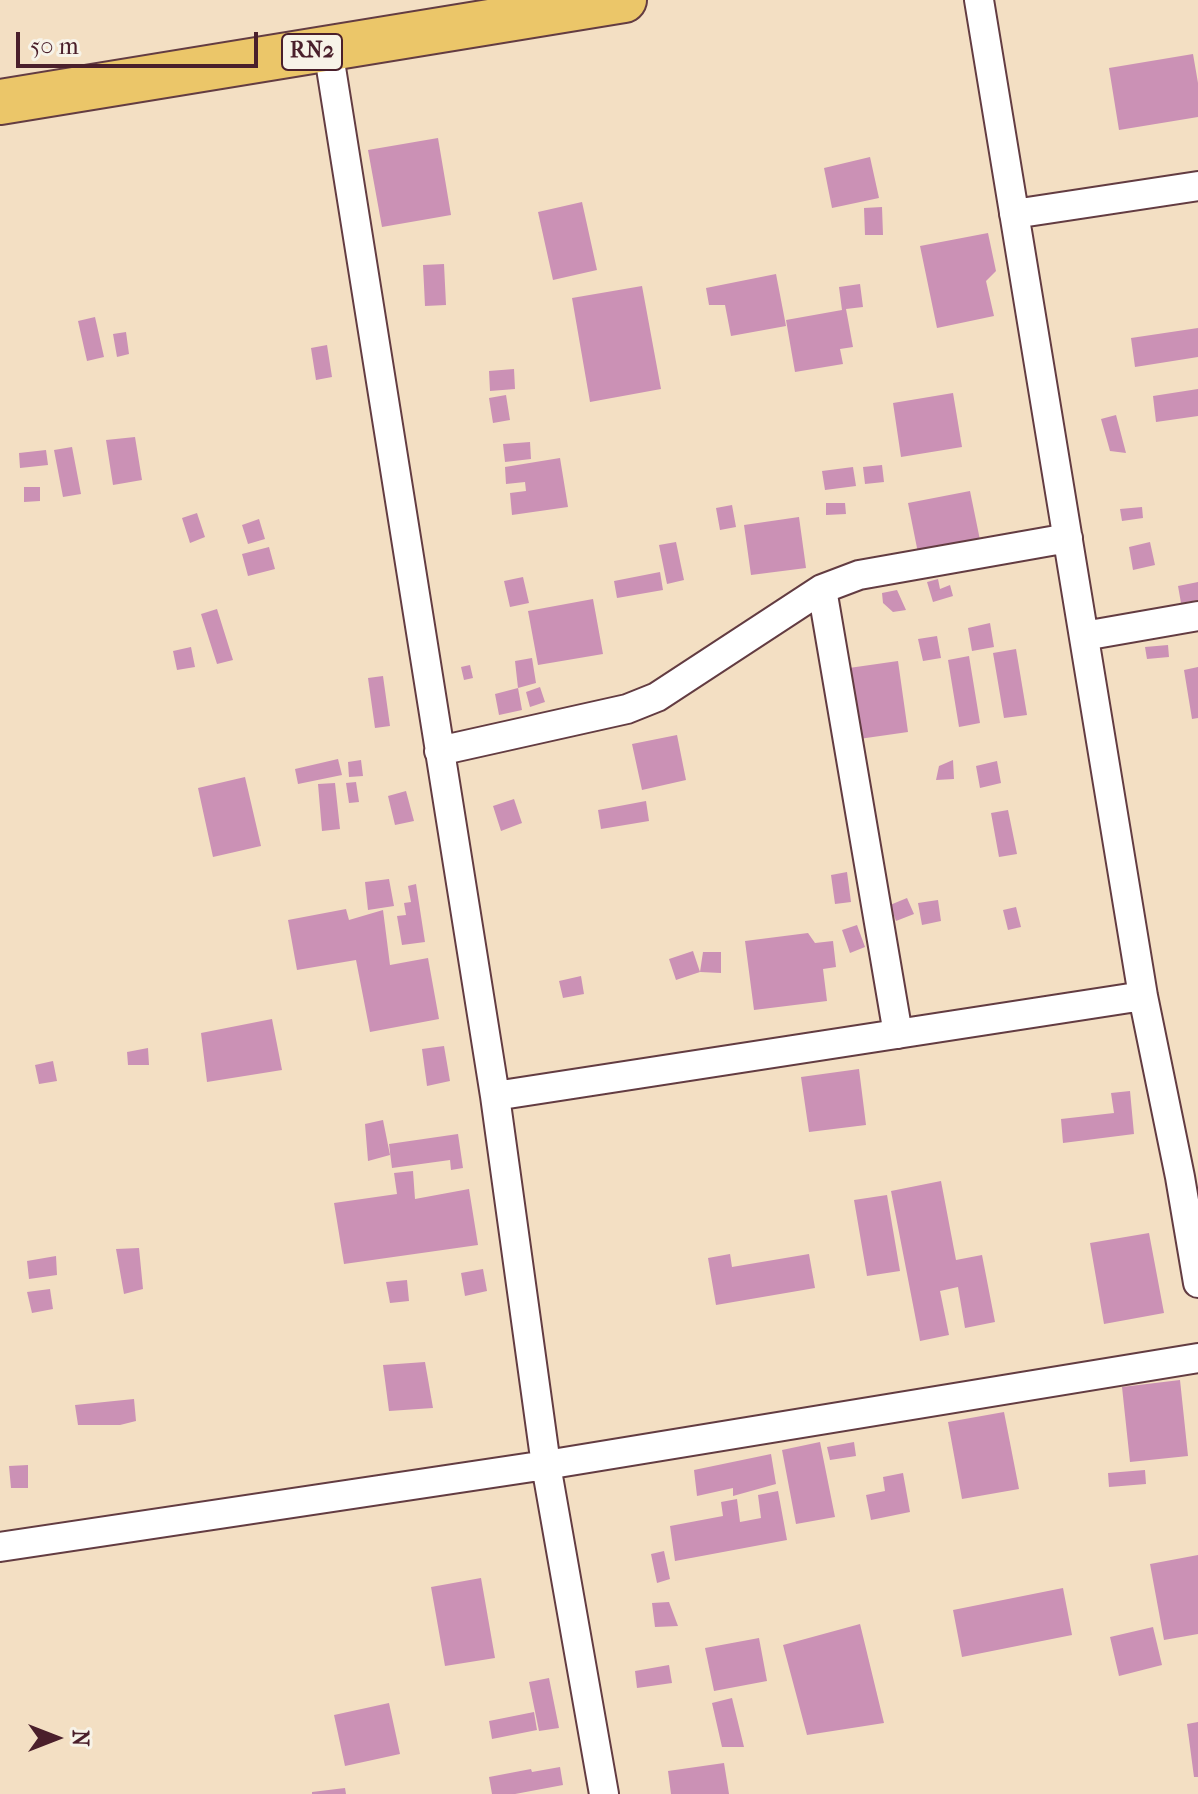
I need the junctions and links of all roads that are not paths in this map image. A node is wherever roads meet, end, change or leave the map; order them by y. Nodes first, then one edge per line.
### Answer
1 (624, 0) edge
2 (979, 0) edge
3 (328, 49) junction
4 (0, 102) edge
5 (1198, 186) edge
6 (1014, 214) junction
7 (1068, 538) junction
8 (822, 589) junction
9 (1198, 616) edge
10 (1084, 636) junction
11 (439, 751) junction
12 (1143, 996) junction
13 (898, 1034) junction
14 (495, 1096) junction
15 (1185, 1130) edge
16 (1198, 1283) edge
17 (1198, 1358) edge
18 (546, 1465) junction
19 (0, 1547) edge
20 (604, 1794) edge

1 - 3 highway, RN2
2 - 6 street
3 - 4 highway, RN2
3 - 11 street
5 - 6 street
6 - 7 street
7 - 8 street
7 - 10 street
8 - 11 street
8 - 13 street
9 - 10 street
10 - 12 street
11 - 14 street
12 - 13 street
12 - 15 street
13 - 14 street
14 - 18 street
15 - 16 street
17 - 18 street
18 - 19 street
18 - 20 street

